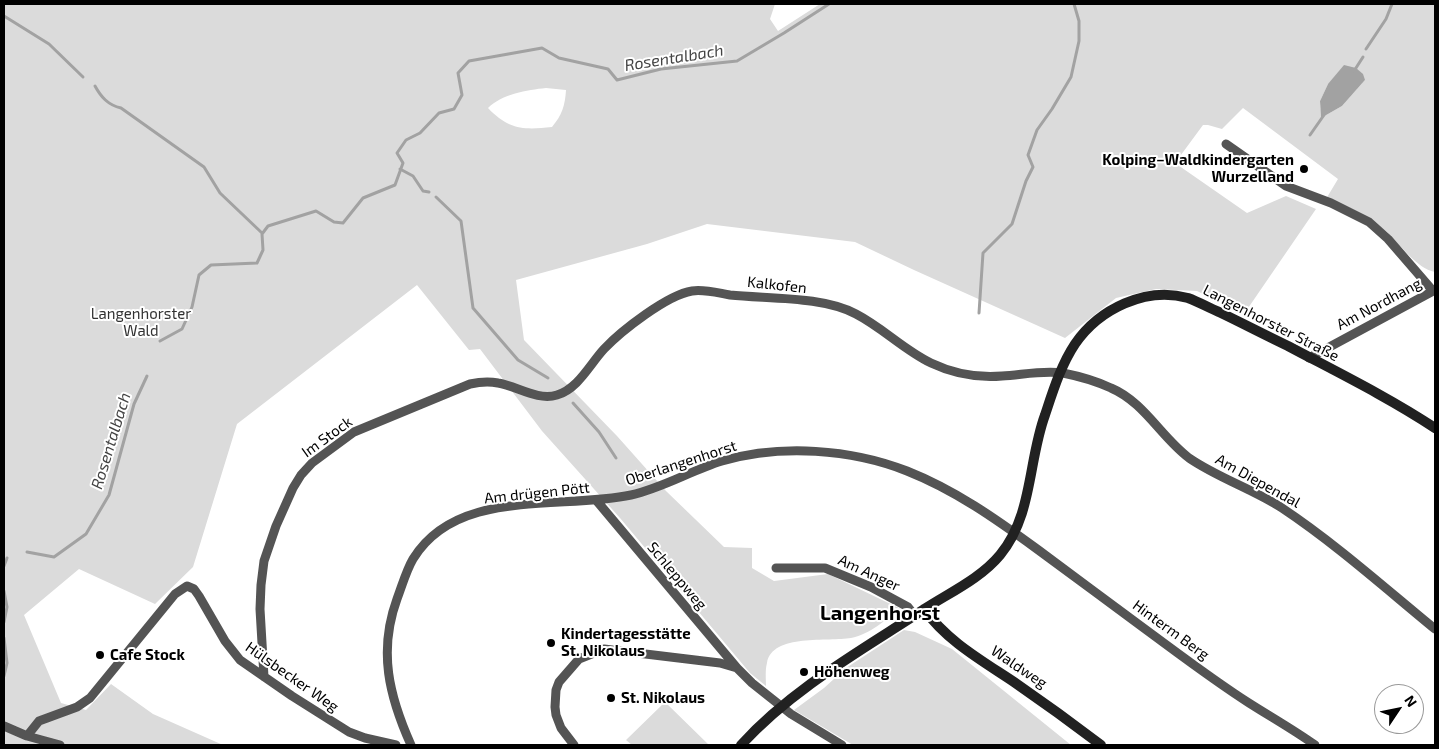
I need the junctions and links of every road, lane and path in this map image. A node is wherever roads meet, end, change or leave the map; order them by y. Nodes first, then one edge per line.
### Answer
1 (1226, 144) dead end
2 (1434, 290) edge
3 (1309, 358) junction
4 (1061, 373) junction
5 (512, 387) joint
6 (1435, 428) edge
7 (607, 499) joint
8 (596, 500) junction
9 (1015, 533) junction
10 (776, 568) dead end
11 (924, 610) junction
12 (915, 616) junction
13 (1435, 629) edge
14 (737, 668) junction
15 (264, 677) junction
16 (782, 705) junction
17 (4, 726) edge
18 (27, 736) junction
19 (60, 745) edge
20 (396, 745) edge
21 (411, 745) edge
22 (574, 745) edge
23 (741, 745) edge
24 (842, 745) edge
25 (1101, 745) edge
26 (1315, 745) edge

1 - 2 street
2 - 3 street, Am Nordhang
3 - 4 street, Langenhorster Straße
3 - 6 street, Langenhorster Straße
4 - 5 street, Kalkofen
4 - 9 street, Langenhorster Straße
4 - 13 street, Am Diependal
5 - 15 street, Im Stock
7 - 8 street, Am drügen Pött
7 - 9 street, Oberlangenhorst
8 - 14 street, Schleppweg
8 - 21 street, Am drügen Pött
9 - 11 street, Langenhorster Straße
9 - 26 street, Hinterm Berg
10 - 12 street, Am Anger
11 - 12 street, Langenhorster Straße
11 - 25 street, Waldweg
12 - 16 street, Langenhorster Straße
14 - 16 street, Schleppweg
14 - 22 street
15 - 18 street, Hülsbecker Weg
15 - 20 street, Hülsbecker Weg
16 - 23 street, Langenhorster Straße
16 - 24 street
17 - 18 street
18 - 19 street

